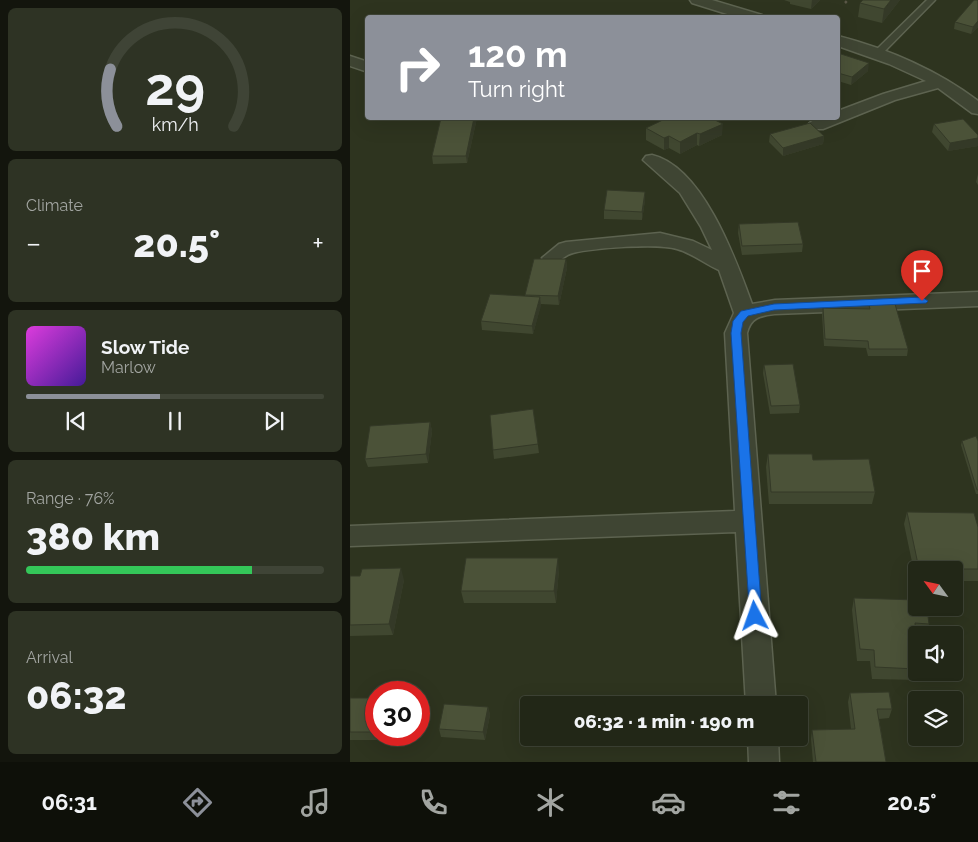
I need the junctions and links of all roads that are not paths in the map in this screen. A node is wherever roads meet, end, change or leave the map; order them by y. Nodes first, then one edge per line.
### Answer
1 (697, 0) edge
2 (931, 0) edge
3 (747, 15) edge
4 (840, 42) edge
5 (877, 54) junction
6 (350, 61) edge
7 (365, 66) edge
8 (942, 82) junction
9 (978, 109) edge
10 (840, 116) edge
11 (830, 120) edge
12 (817, 125) dead end
13 (652, 160) dead end
14 (552, 258) edge
15 (725, 265) junction
16 (978, 298) edge
17 (745, 313) junction
18 (748, 521) junction
19 (350, 536) edge
20 (760, 696) edge
21 (763, 746) edge
22 (764, 762) edge

1 - 3 street
2 - 5 lane
4 - 5 street
5 - 8 street
6 - 7 street
8 - 9 street
8 - 10 street
11 - 12 street
13 - 15 street
14 - 15 street
15 - 17 street
16 - 17 street
17 - 18 street
18 - 19 street
18 - 20 street
21 - 22 street

